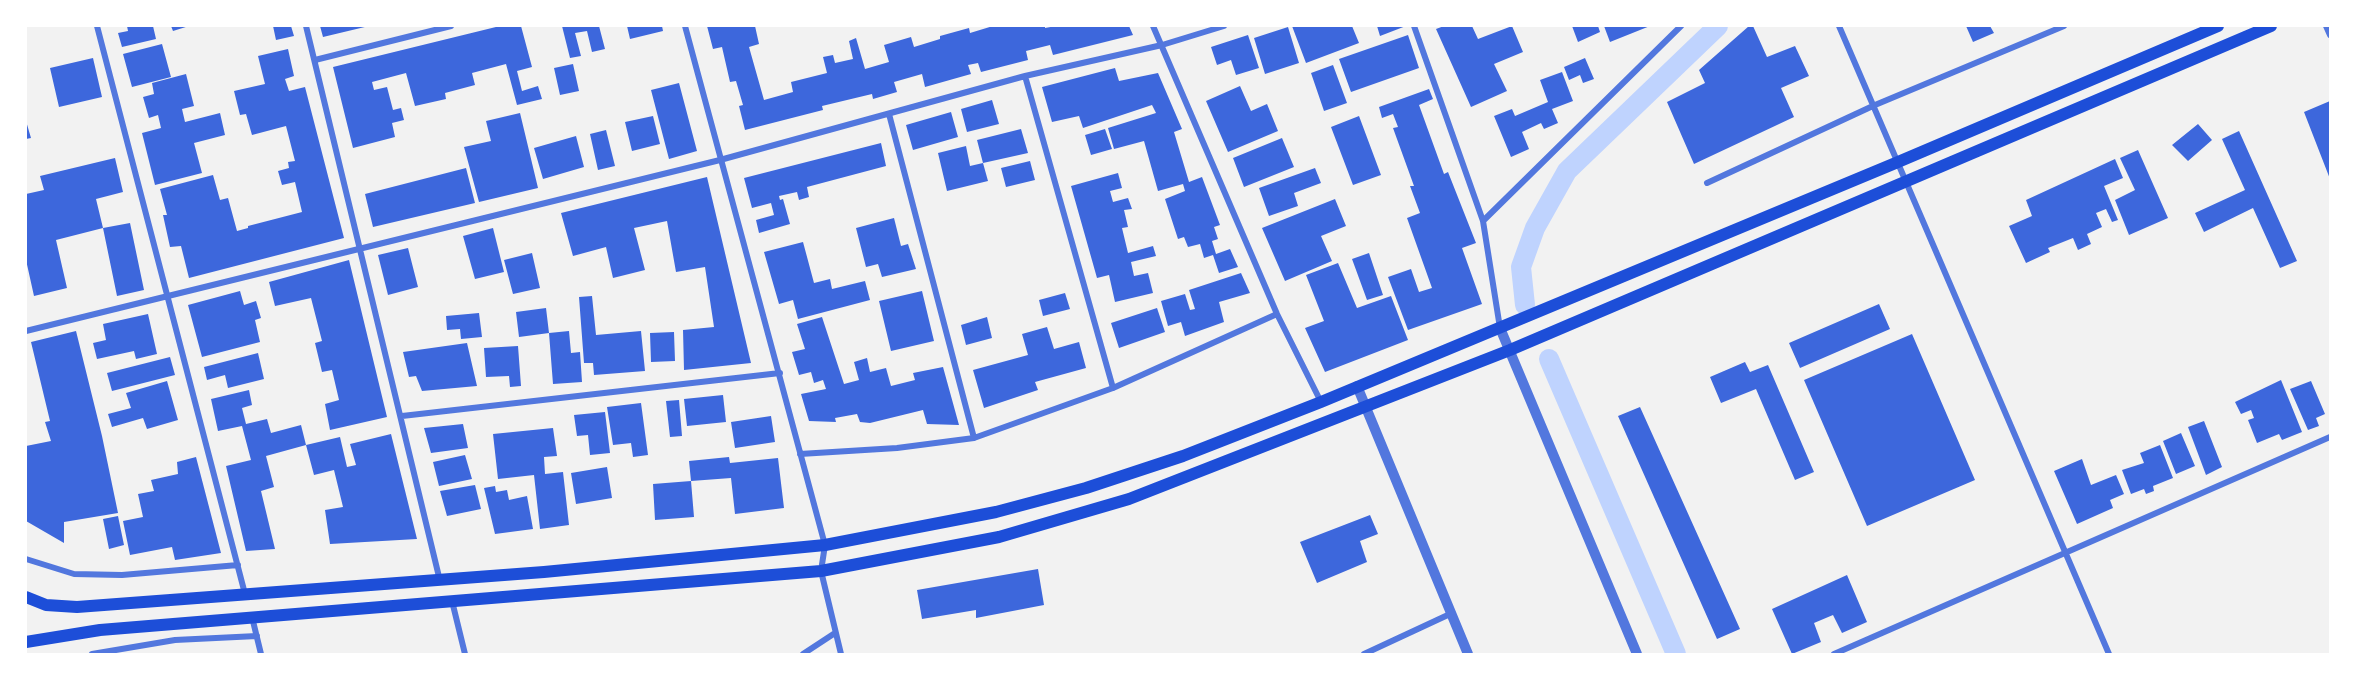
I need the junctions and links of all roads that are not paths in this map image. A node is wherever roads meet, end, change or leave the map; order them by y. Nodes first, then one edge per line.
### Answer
1 (97, 26) edge
2 (306, 26) edge
3 (451, 26) edge
4 (685, 26) edge
5 (1153, 26) edge
6 (1224, 26) edge
7 (1414, 26) edge
8 (1681, 26) edge
9 (1839, 26) edge
10 (2064, 26) edge
11 (2218, 26) edge
12 (2271, 26) edge
13 (2326, 26) edge
14 (2331, 35) edge
15 (1161, 45) junction
16 (315, 60) junction
17 (1025, 76) junction
18 (1875, 105) junction
19 (889, 114) junction
20 (720, 160) junction
21 (1898, 162) junction
22 (1907, 180) junction
23 (1707, 183) dead end
24 (1483, 221) junction
25 (358, 249) junction
26 (166, 297) junction
27 (1277, 314) junction
28 (1500, 328) junction
29 (26, 331) edge
30 (1510, 350) junction
31 (780, 373) junction
32 (1357, 386) junction
33 (1113, 388) junction
34 (1321, 402) junction
35 (1366, 408) junction
36 (402, 416) junction
37 (2331, 437) edge
38 (974, 438) junction
39 (800, 454) junction
40 (825, 545) junction
41 (2063, 552) junction
42 (26, 559) edge
43 (238, 565) junction
44 (821, 571) junction
45 (440, 580) junction
46 (245, 594) junction
47 (26, 597) edge
48 (452, 601) junction
49 (1450, 614) junction
50 (252, 617) junction
51 (836, 633) junction
52 (257, 636) junction
53 (26, 642) edge
54 (92, 654) edge
55 (261, 654) edge
56 (465, 654) edge
57 (803, 654) edge
58 (841, 654) edge
59 (1364, 654) edge
60 (1468, 654) edge
61 (1637, 654) edge
62 (1834, 654) edge
63 (2109, 654) edge

1 - 26 street
2 - 16 street
3 - 16 street
4 - 20 street
5 - 15 street
6 - 15 street
7 - 24 street
8 - 24 street
9 - 18 street
10 - 18 street
11 - 21 main road
12 - 22 main road
13 - 14 street
15 - 17 street
15 - 27 street
16 - 25 street
17 - 19 street
17 - 33 street
18 - 21 street
18 - 23 street
19 - 20 street
19 - 38 street
20 - 25 street
20 - 31 street
21 - 22 street
21 - 28 main road
22 - 30 main road
22 - 41 street
24 - 28 street
25 - 26 street
25 - 36 street
26 - 29 street
26 - 43 street
27 - 33 street
27 - 34 street
28 - 30 street
28 - 32 main road
30 - 35 main road
30 - 61 street
31 - 36 street
31 - 39 street
32 - 34 main road
32 - 35 street
33 - 38 street
34 - 40 main road
35 - 44 main road
35 - 49 street
36 - 45 street
37 - 41 street
38 - 39 street
39 - 40 street
40 - 44 street
40 - 45 main road
41 - 62 street
41 - 63 street
42 - 43 street
43 - 46 street
44 - 48 main road
44 - 51 street
45 - 46 main road
46 - 47 main road
48 - 50 main road
48 - 56 street
49 - 59 street
49 - 60 street
50 - 52 street
50 - 53 main road
51 - 57 street
51 - 58 street
52 - 54 street
52 - 55 street

